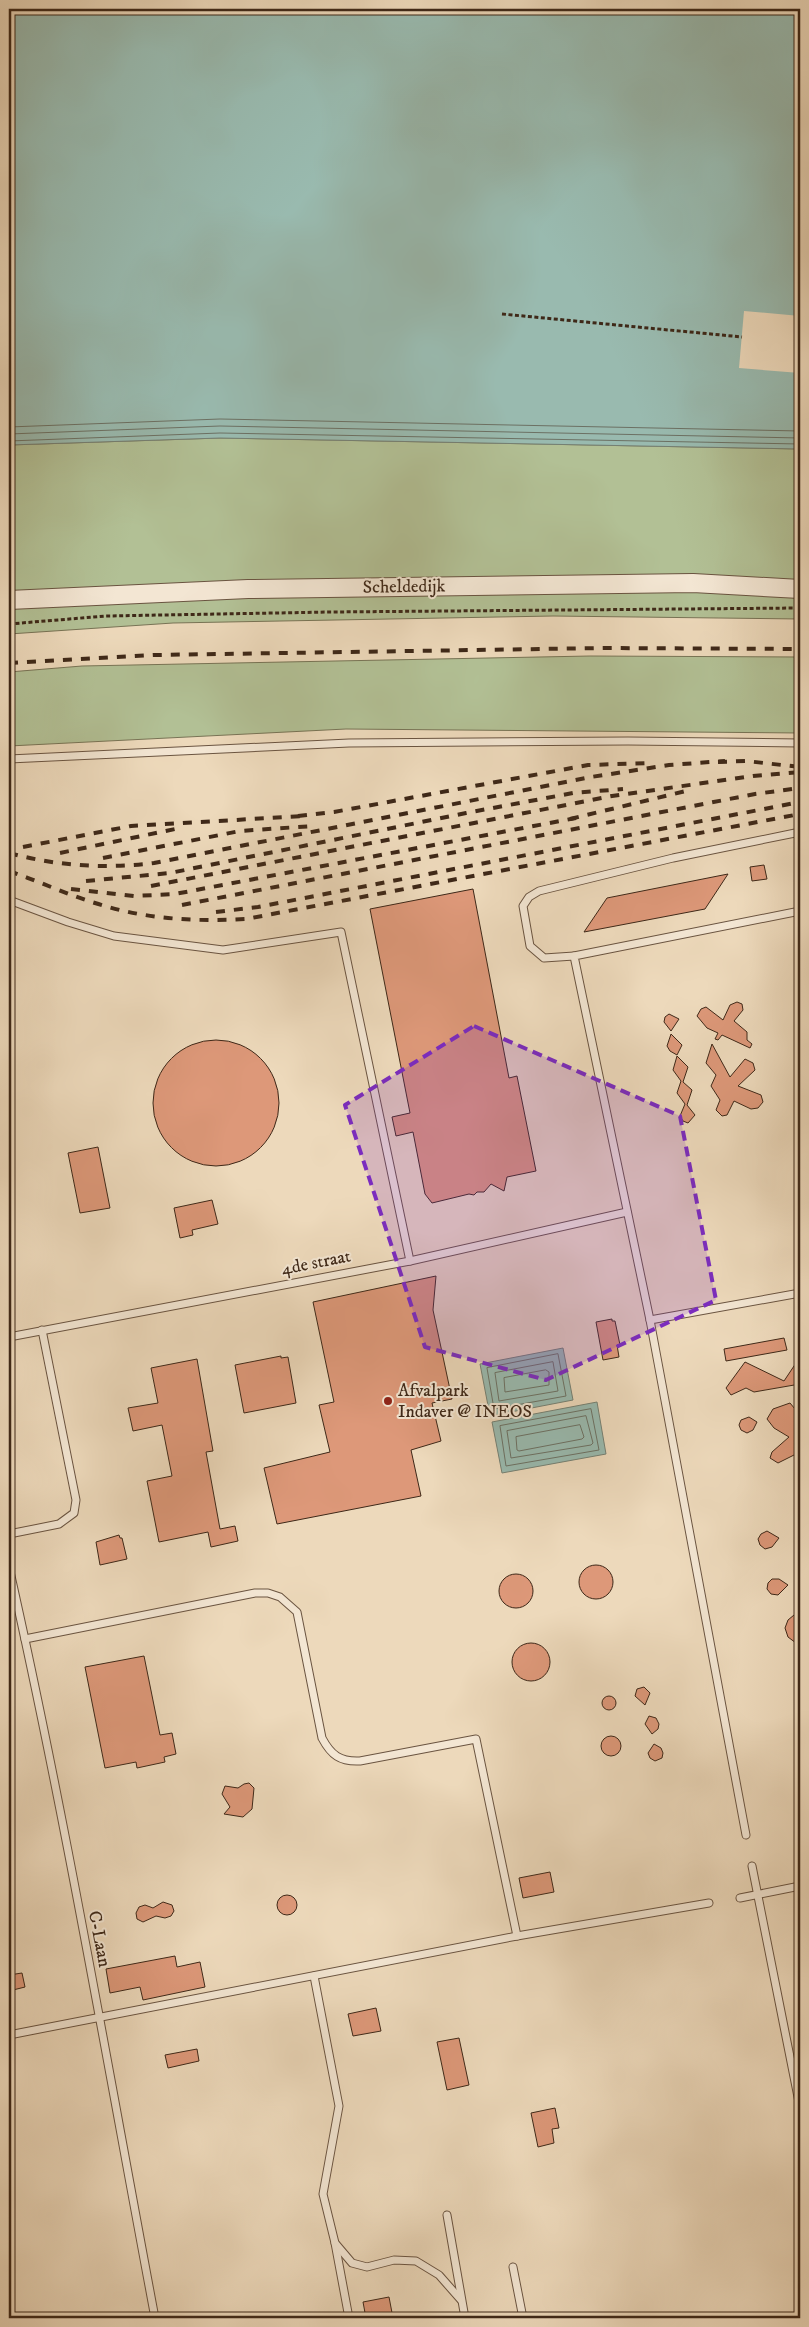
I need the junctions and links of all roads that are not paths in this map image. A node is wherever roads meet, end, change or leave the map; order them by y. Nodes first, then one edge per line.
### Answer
1 (800, 589) edge
2 (9, 600) edge
3 (800, 743) edge
4 (9, 759) edge
5 (800, 832) edge
6 (9, 900) edge
7 (800, 911) edge
8 (574, 956) junction
9 (628, 1212) junction
10 (410, 1261) junction
11 (800, 1293) edge
12 (650, 1320) junction
13 (42, 1330) junction
14 (9, 1337) edge
15 (9, 1534) edge
16 (9, 1566) edge
17 (25, 1639) junction
18 (746, 1836) dead end
19 (752, 1866) dead end
20 (800, 1886) edge
21 (757, 1894) junction
22 (740, 1898) dead end
23 (709, 1903) dead end
24 (517, 1936) junction
25 (314, 1976) junction
26 (99, 2017) junction
27 (9, 2035) edge
28 (800, 2108) edge
29 (447, 2215) dead end
30 (335, 2243) junction
31 (513, 2267) dead end
32 (461, 2300) junction
33 (155, 2318) edge
34 (349, 2318) edge
35 (465, 2318) edge
36 (522, 2318) edge

1 - 2 street, Scheldedijk
3 - 4 lane
5 - 8 lane
6 - 10 lane
7 - 8 lane
8 - 9 lane
9 - 10 lane, 4de straat
9 - 12 lane
10 - 13 lane, 4de straat
11 - 12 lane
12 - 18 lane
13 - 14 lane, 4de straat
13 - 15 lane
16 - 17 lane, C-Laan
17 - 24 lane
17 - 26 lane, C-Laan
19 - 21 lane
20 - 21 lane
21 - 22 lane
21 - 28 lane
23 - 24 lane
24 - 25 lane
25 - 26 lane
25 - 30 lane
26 - 27 lane
26 - 33 lane, C-Laan
29 - 32 lane
30 - 32 lane
30 - 34 lane
31 - 36 lane
32 - 35 lane

